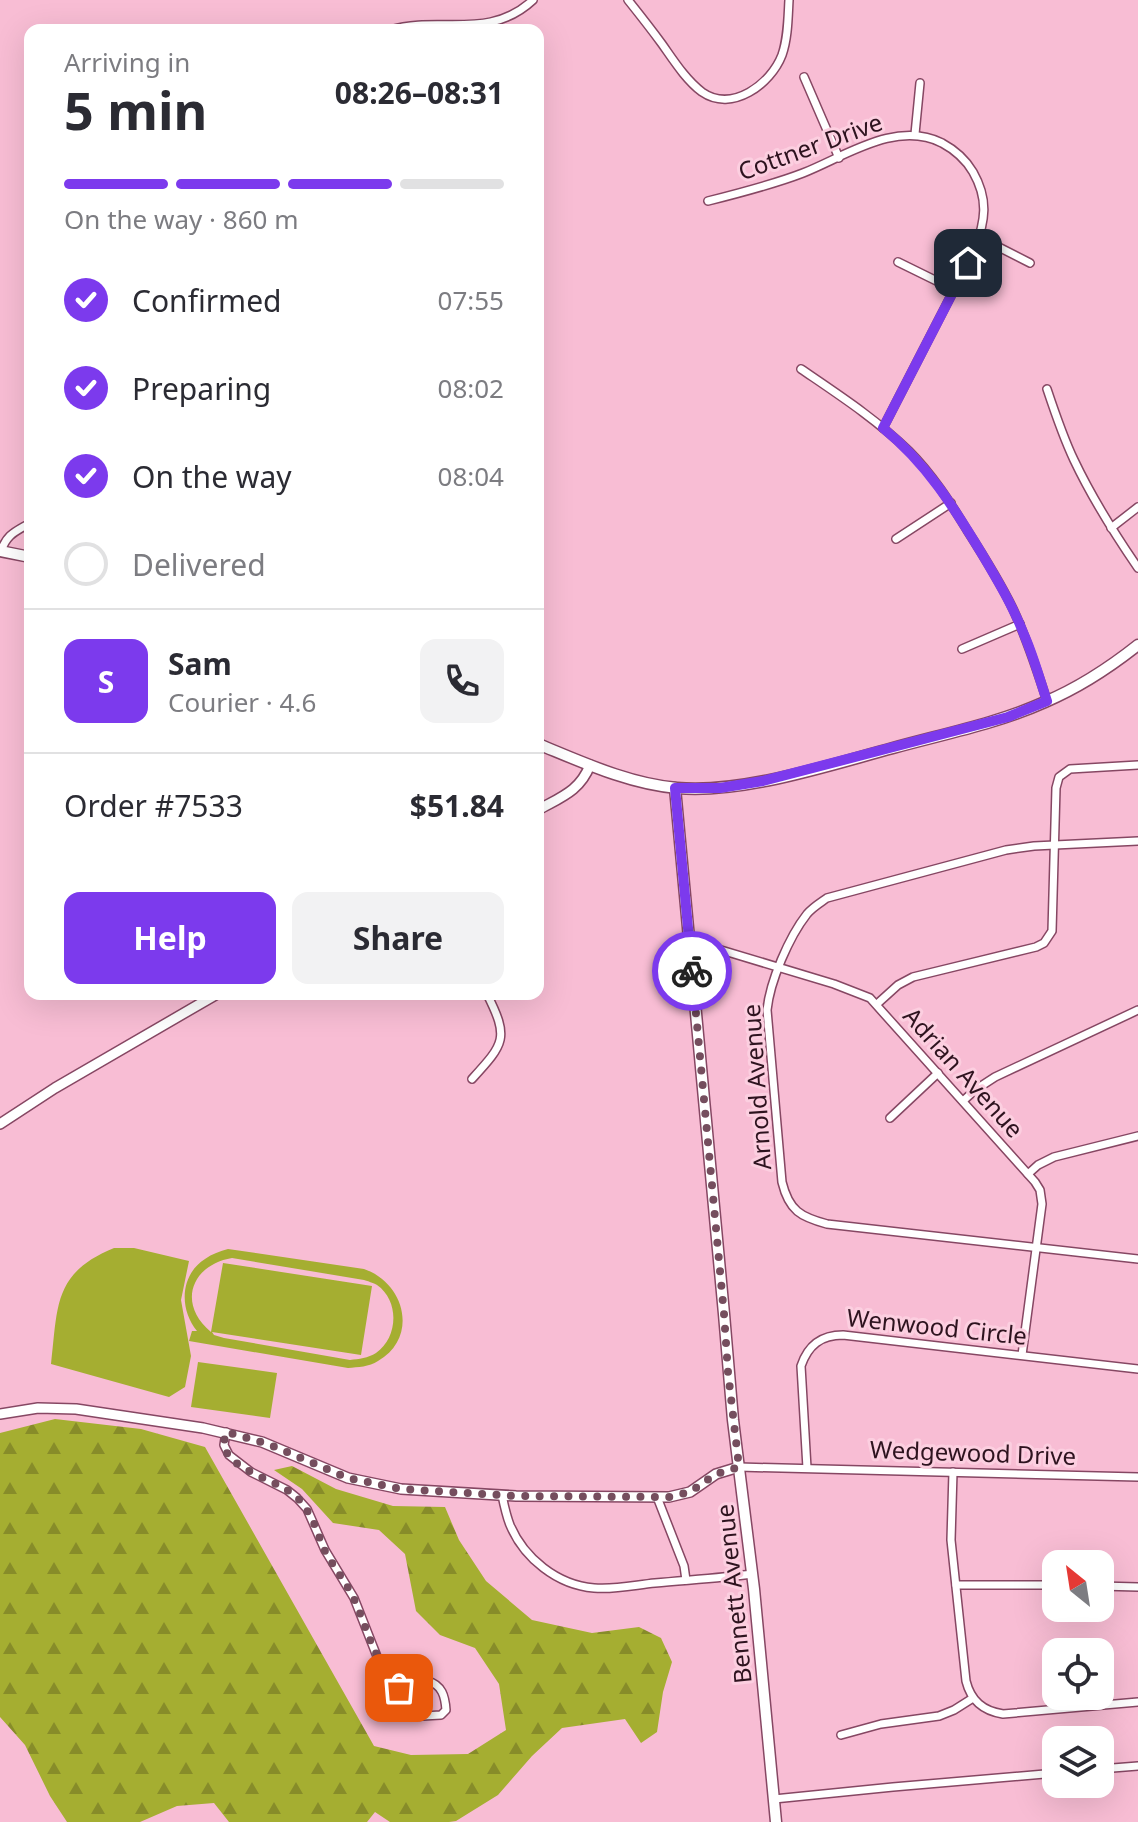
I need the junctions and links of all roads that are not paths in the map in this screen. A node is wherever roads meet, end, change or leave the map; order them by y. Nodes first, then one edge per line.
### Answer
1 (533, 0) edge
2 (628, 0) edge
3 (789, 0) edge
4 (488, 24) edge
5 (804, 77) dead end
6 (920, 83) dead end
7 (915, 134) junction
8 (839, 158) junction
9 (708, 201) dead end
10 (979, 237) junction
11 (898, 262) dead end
12 (1030, 263) dead end
13 (953, 289) junction
14 (801, 369) dead end
15 (1047, 389) dead end
16 (883, 428) junction
17 (951, 503) junction
18 (1138, 507) edge
19 (24, 527) edge
20 (1111, 528) junction
21 (896, 539) dead end
22 (1, 551) edge
23 (24, 556) edge
24 (1138, 568) edge
25 (1020, 624) junction
26 (1138, 645) edge
27 (962, 649) dead end
28 (1047, 701) junction
29 (544, 746) edge
30 (590, 765) junction
31 (1138, 765) edge
32 (675, 788) junction
33 (544, 807) edge
34 (1138, 841) edge
35 (1054, 845) junction
36 (690, 950) junction
37 (779, 967) junction
38 (207, 1000) edge
39 (490, 1000) edge
40 (877, 1004) junction
41 (1138, 1010) edge
42 (938, 1073) junction
43 (472, 1079) dead end
44 (963, 1101) junction
45 (890, 1118) dead end
46 (0, 1124) edge
47 (1138, 1136) edge
48 (1028, 1174) junction
49 (1037, 1248) junction
50 (1138, 1259) edge
51 (1022, 1355) junction
52 (1138, 1369) edge
53 (0, 1414) edge
54 (226, 1432) junction
55 (739, 1467) junction
56 (807, 1468) junction
57 (953, 1472) junction
58 (1138, 1477) edge
59 (502, 1495) junction
60 (657, 1497) junction
61 (752, 1574) junction
62 (686, 1580) junction
63 (956, 1585) junction
64 (1042, 1585) edge
65 (1114, 1586) edge
66 (1138, 1587) edge
67 (400, 1684) junction
68 (973, 1698) junction
69 (1138, 1702) edge
70 (841, 1735) dead end
71 (1138, 1766) edge
72 (1114, 1768) edge
73 (1042, 1774) edge
74 (774, 1799) junction
75 (776, 1822) edge

1 - 4 street
2 - 3 street
5 - 8 street
6 - 7 street
7 - 8 street, Cottner Drive
7 - 10 street, Cottner Drive
8 - 9 street, Cottner Drive
10 - 12 street
10 - 13 street, Cottner Drive
11 - 13 street
13 - 16 street, Cottner Drive
14 - 16 street
15 - 20 street
16 - 17 street
17 - 21 street
17 - 25 street
18 - 20 street
19 - 22 street
20 - 24 street
22 - 23 main road
25 - 27 street
25 - 28 street
26 - 28 main road
28 - 32 main road
29 - 30 main road
30 - 32 main road
30 - 33 street
31 - 35 street
32 - 36 main road, Bennett Avenue
34 - 35 street, Arnold Avenue
35 - 37 street, Arnold Avenue
35 - 40 street
36 - 37 street, Adrian Avenue
36 - 55 main road, Bennett Avenue
37 - 40 street, Adrian Avenue
37 - 49 street, Arnold Avenue
38 - 46 street
39 - 43 street
40 - 42 street, Adrian Avenue
41 - 44 street
42 - 44 street, Adrian Avenue
42 - 45 street
44 - 48 street, Adrian Avenue
47 - 48 street
48 - 49 street, Adrian Avenue
49 - 50 street, Arnold Avenue
49 - 51 street, Adrian Avenue
51 - 52 street, Wenwood Circle
51 - 56 street, Wenwood Circle
53 - 54 street
54 - 59 street
54 - 67 street
55 - 56 street, Wedgewood Drive
55 - 60 street
55 - 61 main road, Bennett Avenue
56 - 57 street, Wedgewood Drive
57 - 58 street, Wedgewood Drive
57 - 63 street
59 - 60 street
59 - 62 street
60 - 62 street
61 - 62 street
61 - 74 main road, Bennett Avenue
63 - 64 street
63 - 68 street
65 - 66 street
67 - 67 street
68 - 69 street
68 - 70 street
71 - 72 street
73 - 74 street
74 - 75 main road, Bennett Avenue

